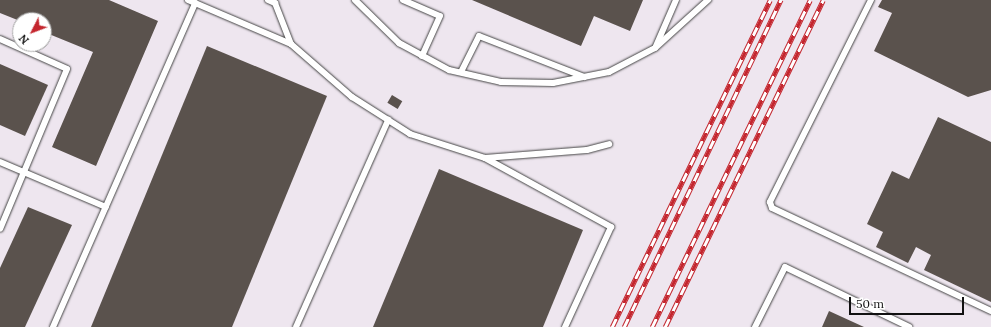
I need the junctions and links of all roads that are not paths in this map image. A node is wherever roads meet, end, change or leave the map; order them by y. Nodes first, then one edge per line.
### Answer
1 (188, 0) edge
2 (268, 0) edge
3 (355, 0) edge
4 (403, 0) edge
5 (676, 0) edge
6 (708, 0) edge
7 (871, 0) edge
8 (195, 3) junction
9 (0, 39) edge
10 (291, 44) junction
11 (655, 48) junction
12 (422, 56) junction
13 (461, 72) junction
14 (584, 77) junction
15 (388, 120) junction
16 (610, 144) dead end
17 (485, 158) junction
18 (0, 162) edge
19 (26, 173) junction
20 (106, 207) junction
21 (0, 229) edge
22 (991, 311) edge
23 (53, 327) edge
24 (296, 327) edge
25 (565, 327) edge
26 (755, 327) edge
27 (909, 327) edge

1 - 8 lane
2 - 10 lane
3 - 12 lane
4 - 12 lane
5 - 11 lane
6 - 11 lane
7 - 22 lane
8 - 10 lane
8 - 20 lane
9 - 19 lane
10 - 15 lane
11 - 14 lane
12 - 13 lane
13 - 14 lane
13 - 14 lane
15 - 17 lane
15 - 24 lane
16 - 17 lane
17 - 25 lane
18 - 19 lane
19 - 20 lane
19 - 21 lane
20 - 23 lane
26 - 27 lane

